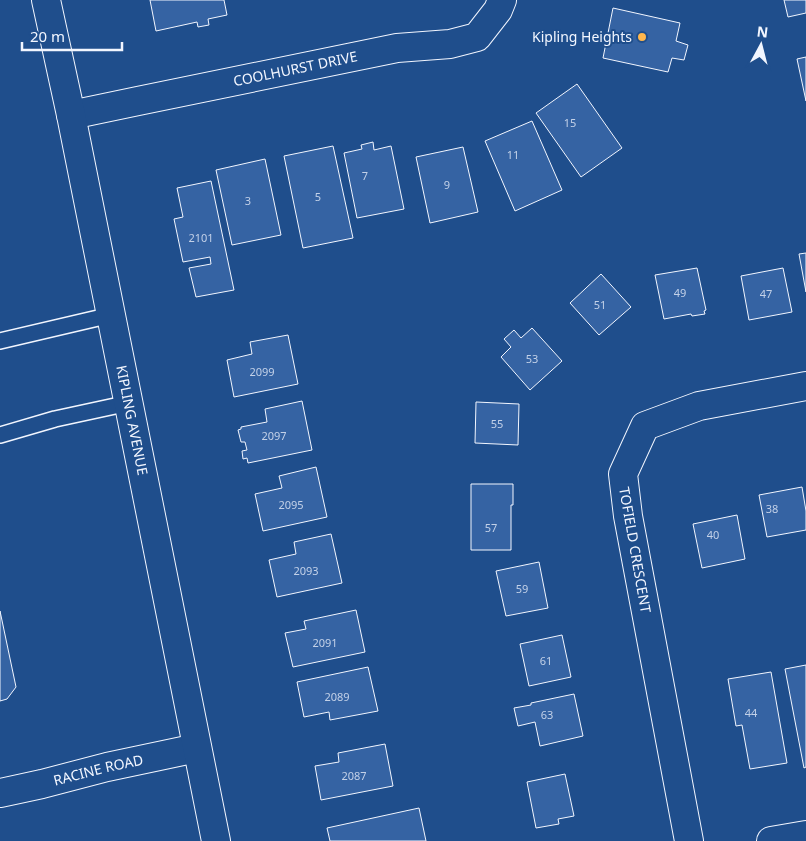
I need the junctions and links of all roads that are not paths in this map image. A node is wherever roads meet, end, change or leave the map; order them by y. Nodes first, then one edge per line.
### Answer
1 (46, 0) edge
2 (502, 0) edge
3 (71, 115) junction
4 (111, 315) junction
5 (0, 341) edge
6 (806, 386) edge
7 (128, 403) junction
8 (0, 435) edge
9 (197, 748) junction
10 (0, 793) edge
11 (806, 835) edge
12 (216, 841) edge
13 (689, 841) edge
14 (770, 841) edge

1 - 3 street, KIPLING AVENUE
2 - 3 street, COOLHURST DRIVE
3 - 4 street, KIPLING AVENUE
4 - 5 lane
4 - 7 street, KIPLING AVENUE
6 - 13 street, TOFIELD CRESCENT
7 - 8 lane
7 - 9 street, KIPLING AVENUE
9 - 10 street, RACINE ROAD
9 - 12 street, KIPLING AVENUE
11 - 14 street

